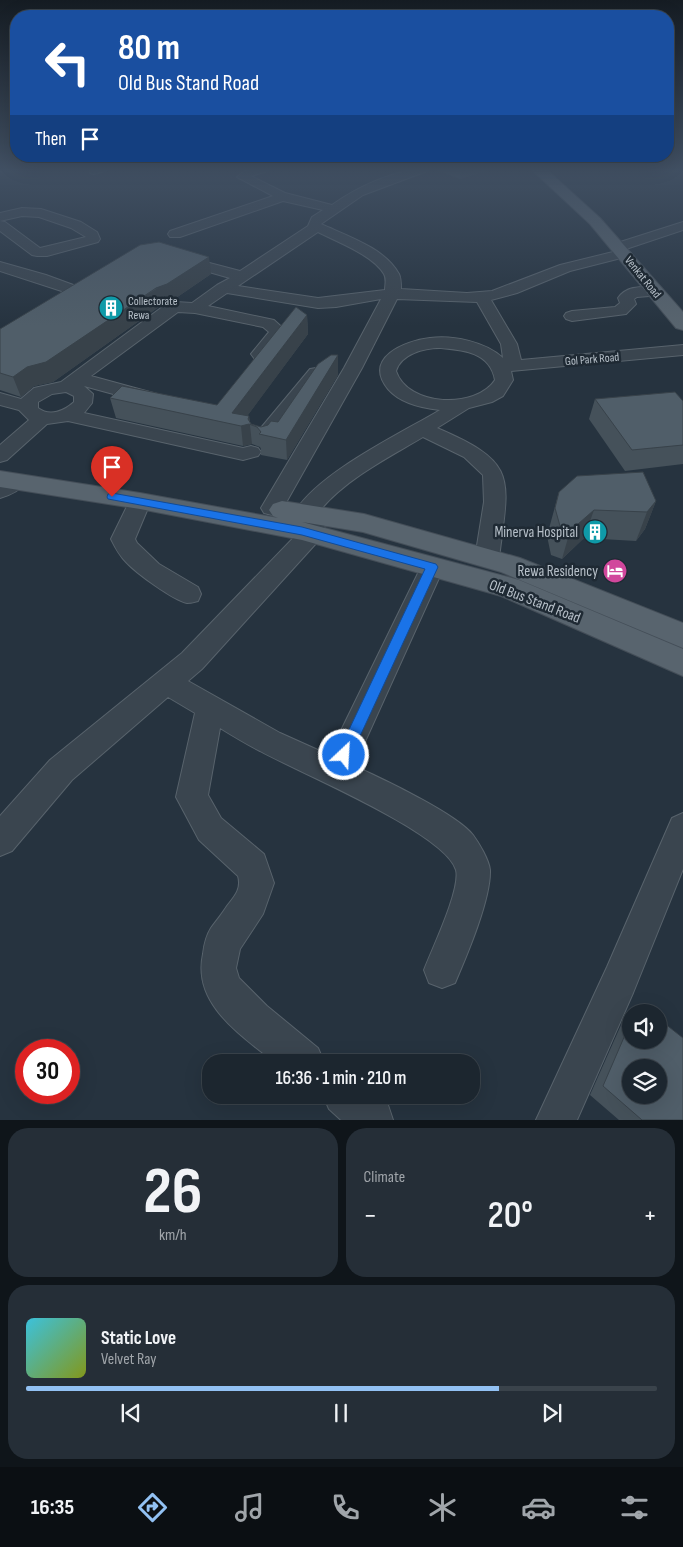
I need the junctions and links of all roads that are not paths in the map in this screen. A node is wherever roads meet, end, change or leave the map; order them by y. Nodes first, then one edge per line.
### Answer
1 (214, 221) edge
2 (316, 221) edge
3 (594, 221) edge
4 (69, 222) joint
5 (0, 225) edge
6 (683, 226) edge
7 (316, 227) junction
8 (175, 234) dead end
9 (15, 236) junction
10 (621, 250) junction
11 (163, 254) edge
12 (0, 266) edge
13 (240, 276) junction
14 (96, 284) edge
15 (222, 288) junction
16 (656, 292) junction
17 (82, 293) junction
18 (392, 294) junction
19 (482, 297) junction
20 (65, 303) edge
21 (194, 308) junction
22 (572, 316) dead end
23 (679, 317) edge
24 (683, 350) edge
25 (249, 367) edge
26 (507, 367) junction
27 (353, 368) junction
28 (71, 382) junction
29 (0, 399) edge
30 (171, 404) edge
31 (462, 405) junction
32 (27, 406) junction
33 (68, 415) junction
34 (43, 418) junction
35 (422, 429) junction
36 (0, 456) edge
37 (4, 478) edge
38 (140, 501) junction
39 (272, 508) junction
40 (311, 521) junction
41 (487, 558) junction
42 (432, 567) junction
43 (189, 594) dead end
44 (683, 636) edge
45 (683, 663) edge
46 (166, 682) junction
47 (210, 708) junction
48 (336, 772) junction
49 (683, 829) edge
50 (0, 840) edge
51 (442, 970) dead end
52 (294, 1054) edge
53 (354, 1104) edge
54 (373, 1120) edge
55 (556, 1120) edge

1 - 8 street
2 - 7 street
3 - 10 main road, Venkat Road
4 - 9 street
4 - 9 street
5 - 9 street
6 - 10 street
7 - 13 street
7 - 18 street
10 - 16 main road, Venkat Road
10 - 19 street
11 - 13 street
12 - 17 street
13 - 15 street
14 - 17 street
15 - 18 street
15 - 21 street
16 - 22 street
16 - 23 main road, Venkat Road
17 - 20 street
18 - 19 street
18 - 27 street
19 - 26 street
21 - 25 street
21 - 28 street
24 - 26 street, Gol Park Road
26 - 31 street
26 - 31 street
27 - 33 street
27 - 39 street
28 - 30 street
28 - 32 street
28 - 33 street
29 - 32 street
31 - 35 street
32 - 34 street
33 - 34 street
34 - 36 street
35 - 40 street
35 - 41 street
37 - 38 main road, Old Bus Stand Road
37 - 39 main road, Old Bus Stand Road
38 - 40 main road, Old Bus Stand Road
38 - 43 street
39 - 40 main road, Old Bus Stand Road
40 - 41 main road, Old Bus Stand Road
40 - 42 main road, Old Bus Stand Road
40 - 46 street
41 - 44 main road, Old Bus Stand Road
42 - 45 main road, Old Bus Stand Road
42 - 48 street
46 - 47 street
46 - 50 street
47 - 48 street
47 - 52 street
48 - 51 street
49 - 55 street
53 - 54 street

